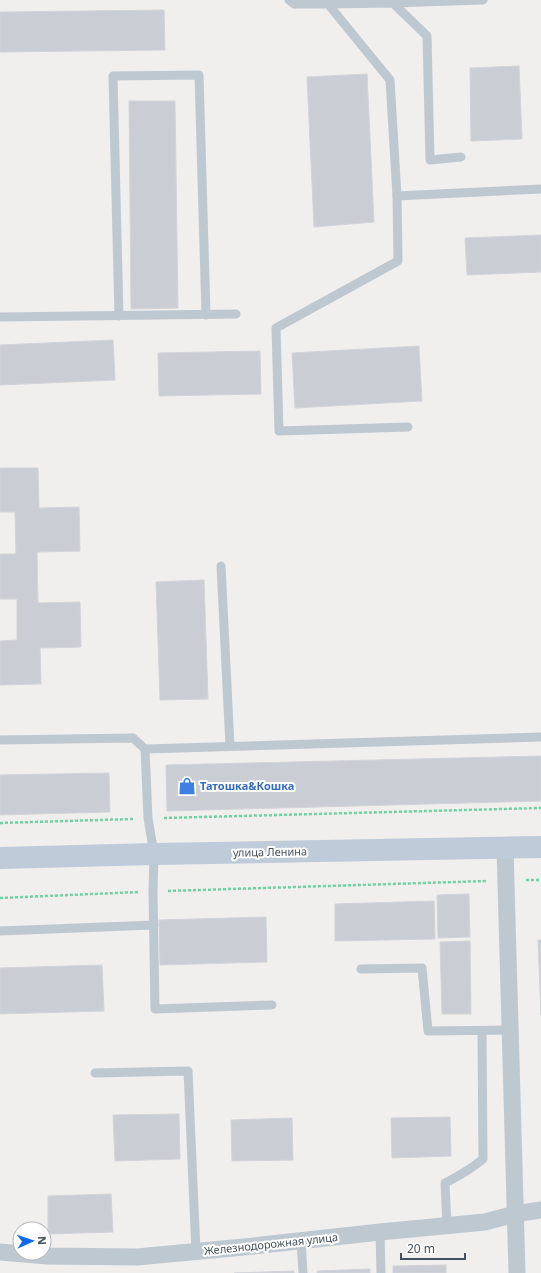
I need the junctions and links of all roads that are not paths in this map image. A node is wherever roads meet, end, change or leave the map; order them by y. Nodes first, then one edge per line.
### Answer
1 (289, 0) edge
2 (483, 0) edge
3 (393, 3) junction
4 (328, 4) junction
5 (461, 157) dead end
6 (541, 189) edge
7 (397, 196) junction
8 (236, 314) dead end
9 (206, 315) junction
10 (119, 316) junction
11 (0, 317) edge
12 (408, 427) dead end
13 (222, 566) dead end
14 (541, 737) edge
15 (0, 740) edge
16 (230, 746) junction
17 (145, 749) junction
18 (541, 847) edge
19 (505, 848) junction
20 (154, 854) junction
21 (0, 858) edge
22 (154, 925) junction
23 (0, 931) edge
24 (361, 969) dead end
25 (272, 1005) dead end
26 (510, 1030) junction
27 (482, 1031) junction
28 (95, 1073) dead end
29 (541, 1210) edge
30 (515, 1214) junction
31 (447, 1225) junction
32 (380, 1232) junction
33 (301, 1241) junction
34 (0, 1252) edge
35 (196, 1252) junction
36 (303, 1273) edge
37 (381, 1273) edge
38 (517, 1273) edge

1 - 4 lane
2 - 3 lane
3 - 4 lane
3 - 5 lane
4 - 7 lane
6 - 7 lane
7 - 12 lane
8 - 9 lane
9 - 10 lane
9 - 10 lane
10 - 11 lane
13 - 16 lane
14 - 16 lane
15 - 17 lane
16 - 17 lane
17 - 20 lane
18 - 19 street, улица Ленина
19 - 20 street, улица Ленина
19 - 26 street
20 - 21 street, улица Ленина
20 - 22 lane
22 - 23 lane
22 - 25 lane
24 - 27 lane
26 - 27 lane
26 - 30 street
27 - 31 lane
28 - 35 lane
29 - 30 street, Железнодорожная улица
30 - 31 street, Железнодорожная улица
30 - 38 street
31 - 32 street, Железнодорожная улица
32 - 33 street, Железнодорожная улица
32 - 37 lane
33 - 35 street, Железнодорожная улица
33 - 36 lane
34 - 35 street, Железнодорожная улица

